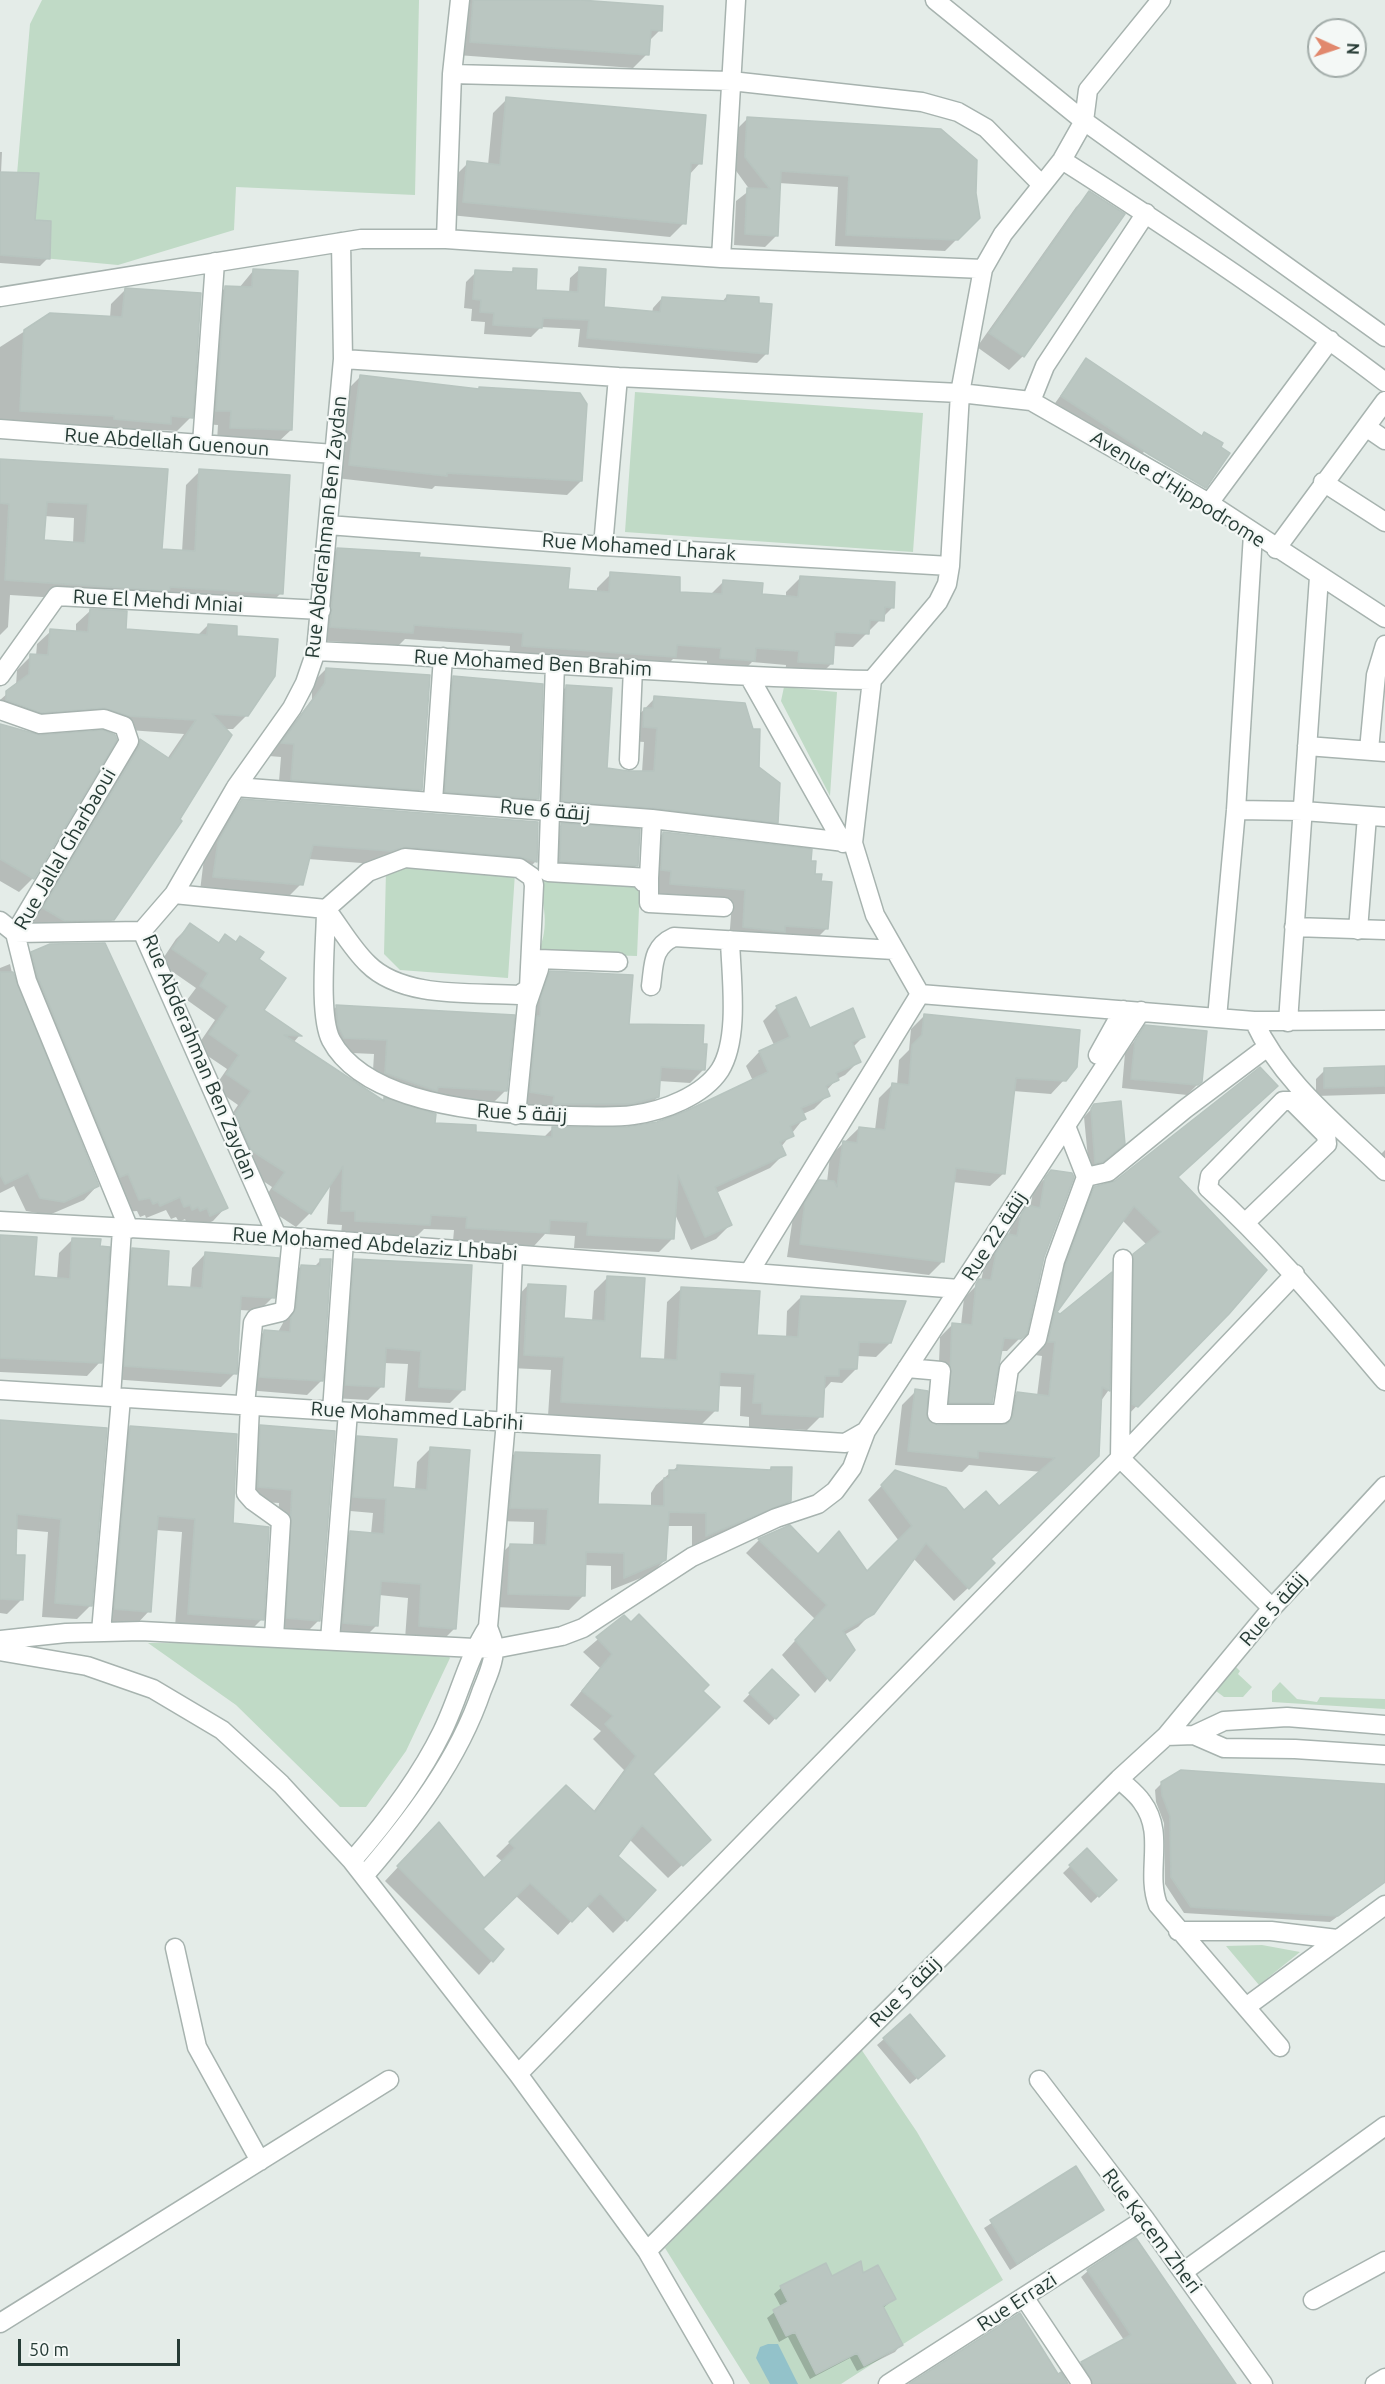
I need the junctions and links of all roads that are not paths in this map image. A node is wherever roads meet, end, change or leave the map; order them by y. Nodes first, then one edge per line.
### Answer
1 (460, 0) edge
2 (736, 0) edge
3 (935, 0) edge
4 (1161, 0) edge
5 (452, 74) junction
6 (731, 81) junction
7 (1084, 121) junction
8 (1062, 160) junction
9 (1042, 185) junction
10 (1146, 213) junction
11 (446, 239) junction
12 (341, 242) junction
13 (721, 258) junction
14 (215, 262) junction
15 (983, 269) junction
16 (0, 297) edge
17 (1385, 337) edge
18 (1330, 340) junction
19 (343, 359) junction
20 (618, 377) junction
21 (1385, 382) edge
22 (960, 393) junction
23 (1031, 401) junction
24 (1385, 401) edge
25 (1366, 427) junction
26 (0, 429) edge
27 (1385, 440) edge
28 (202, 444) junction
29 (334, 454) junction
30 (1323, 482) junction
31 (1209, 503) junction
32 (1385, 522) edge
33 (328, 525) junction
34 (1253, 534) junction
35 (603, 546) junction
36 (1276, 549) junction
37 (950, 566) junction
38 (1320, 576) junction
39 (321, 610) junction
40 (1385, 618) edge
41 (1385, 645) edge
42 (316, 651) junction
43 (443, 657) junction
44 (555, 664) junction
45 (633, 668) junction
46 (0, 676) edge
47 (750, 678) junction
48 (872, 680) junction
49 (0, 710) edge
50 (1307, 746) junction
51 (1377, 751) edge
52 (629, 760) dead end
53 (236, 787) junction
54 (433, 801) junction
55 (550, 810) junction
56 (1236, 810) junction
57 (1303, 811) junction
58 (1376, 816) edge
59 (652, 819) junction
60 (848, 843) junction
61 (646, 880) junction
62 (174, 894) junction
63 (724, 908) dead end
64 (326, 909) junction
65 (0, 921) edge
66 (1294, 927) junction
67 (1358, 930) junction
68 (1385, 930) edge
69 (142, 931) junction
70 (15, 933) junction
71 (730, 940) junction
72 (894, 950) junction
73 (618, 962) dead end
74 (651, 986) dead end
75 (920, 994) junction
76 (1132, 1011) junction
77 (1217, 1018) junction
78 (1385, 1020) edge
79 (1254, 1021) junction
80 (1288, 1022) junction
81 (1266, 1048) junction
82 (516, 1115) junction
83 (1066, 1126) junction
84 (1385, 1171) edge
85 (1086, 1177) junction
86 (1, 1218) edge
87 (1246, 1222) junction
88 (125, 1229) junction
89 (285, 1237) junction
90 (344, 1241) junction
91 (513, 1254) junction
92 (1123, 1259) dead end
93 (750, 1271) junction
94 (1295, 1274) junction
95 (954, 1288) junction
96 (907, 1368) junction
97 (1385, 1381) edge
98 (0, 1390) edge
99 (116, 1397) junction
100 (248, 1406) junction
101 (340, 1411) junction
102 (506, 1421) junction
103 (866, 1431) junction
104 (1120, 1458) junction
105 (1385, 1486) edge
106 (1272, 1608) junction
107 (488, 1627) junction
108 (101, 1632) junction
109 (274, 1637) junction
110 (0, 1640) edge
111 (330, 1640) junction
112 (475, 1647) junction
113 (494, 1649) junction
114 (0, 1651) edge
115 (1385, 1725) edge
116 (1194, 1734) junction
117 (1166, 1736) junction
118 (1385, 1755) edge
119 (1119, 1779) junction
120 (352, 1861) junction
121 (363, 1876) junction
122 (1385, 1905) edge
123 (1178, 1930) junction
124 (1337, 1939) junction
125 (175, 1948) dead end
126 (1246, 2007) junction
127 (1280, 2047) dead end
128 (518, 2074) junction
129 (389, 2080) dead end
130 (1039, 2080) dead end
131 (1385, 2126) edge
132 (260, 2161) junction
133 (1145, 2219) junction
134 (647, 2251) junction
135 (1385, 2261) edge
136 (1183, 2272) junction
137 (1024, 2297) junction
138 (1313, 2300) dead end
139 (0, 2323) edge
140 (1385, 2378) edge
141 (724, 2384) edge
142 (888, 2384) edge
143 (1082, 2384) edge
144 (1263, 2384) edge
145 (1375, 2384) edge

1 - 5 street
2 - 6 street
3 - 7 street
4 - 7 street
5 - 6 street
5 - 11 street
6 - 9 street
6 - 13 street
7 - 8 street
7 - 17 street
8 - 9 street
8 - 10 street
9 - 15 street
10 - 18 street
10 - 23 street
11 - 12 street
11 - 13 street
12 - 14 street
12 - 19 street, Rue Abderahman Ben Zaydan
13 - 15 street
14 - 16 street
14 - 28 street
15 - 22 street
18 - 21 street
18 - 31 street
19 - 20 street, Avenue d'Hippodrome
19 - 29 street, Rue Abderahman Ben Zaydan
20 - 22 street, Avenue d'Hippodrome
20 - 35 street
22 - 23 street, Avenue d'Hippodrome
22 - 37 street
23 - 31 street, Avenue d'Hippodrome
24 - 25 street
25 - 27 street
25 - 30 street
26 - 28 street, Rue Abdellah Guenoun
28 - 29 street, Rue Abdellah Guenoun
29 - 33 street, Rue Abderahman Ben Zaydan
30 - 32 street
30 - 36 street
31 - 34 street, Avenue d'Hippodrome
33 - 35 street, Rue Mohamed Lharak
33 - 39 street, Rue Abderahman Ben Zaydan
34 - 36 street, Avenue d'Hippodrome
34 - 56 street
35 - 37 street, Rue Mohamed Lharak
36 - 38 street, Avenue d'Hippodrome
37 - 48 street
38 - 40 street, Avenue d'Hippodrome
38 - 50 street
39 - 42 street, Rue Abderahman Ben Zaydan
39 - 46 street, Rue El Mehdi Mniai
41 - 51 street
42 - 43 street, Rue Mohamed Ben Brahim
42 - 53 street, Rue Abderahman Ben Zaydan
43 - 44 street, Rue Mohamed Ben Brahim
43 - 54 street
44 - 45 street, Rue Mohamed Ben Brahim
44 - 55 street
45 - 47 street, Rue Mohamed Ben Brahim
45 - 52 street
47 - 48 street, Rue Mohamed Ben Brahim
47 - 60 street
48 - 60 street
49 - 70 street, Rue Jallal Gharbaoui
50 - 51 street
50 - 57 street
53 - 54 street, Rue 6 زنقة
53 - 62 street, Rue Abderahman Ben Zaydan
54 - 55 street, Rue 6 زنقة
55 - 59 street, Rue 6 زنقة
55 - 61 street
56 - 57 street
56 - 77 street
57 - 58 street
57 - 66 street
58 - 67 street
59 - 60 street, Rue 6 زنقة
59 - 61 street
60 - 72 street
61 - 63 street
62 - 64 street
62 - 69 street, Rue Abderahman Ben Zaydan
64 - 64 street
64 - 82 street, Rue 5 زنقة
65 - 70 street
66 - 67 street
66 - 80 street
67 - 68 street
69 - 70 street
69 - 89 street, Rue Abderahman Ben Zaydan
70 - 88 street, Rue Jallal Gharbaoui
71 - 72 street
71 - 74 street
71 - 82 street, Rue 5 زنقة
72 - 75 street
73 - 82 street
75 - 76 street
75 - 93 street
76 - 77 street
76 - 83 street, Rue 22 زنقة
76 - 95 street
77 - 79 street
78 - 80 street
79 - 80 street
79 - 81 street
81 - 84 street
81 - 85 street
83 - 85 street
83 - 95 street, Rue 22 زنقة
85 - 96 street
86 - 88 street, Rue Mohamed Abdelaziz Lhbabi
87 - 87 street
87 - 94 street
88 - 89 street, Rue Mohamed Abdelaziz Lhbabi
88 - 99 street
89 - 90 street, Rue Mohamed Abdelaziz Lhbabi
89 - 100 street
90 - 91 street, Rue Mohamed Abdelaziz Lhbabi
90 - 101 street
91 - 93 street, Rue Mohamed Abdelaziz Lhbabi
91 - 102 street
92 - 104 street
93 - 95 street, Rue Mohamed Abdelaziz Lhbabi
94 - 97 street
94 - 104 street
95 - 96 street, Rue 22 زنقة
96 - 103 street, Rue 22 زنقة
98 - 99 street, Rue Mohammed Labrihi
99 - 100 street, Rue Mohammed Labrihi
99 - 108 street
100 - 101 street, Rue Mohammed Labrihi
100 - 109 street
101 - 102 street, Rue Mohammed Labrihi
101 - 111 street
102 - 103 street, Rue Mohammed Labrihi
102 - 107 street
103 - 113 street, Rue 22 زنقة
104 - 106 street
104 - 128 street
105 - 106 street, Rue 5 زنقة
106 - 117 street, Rue 5 زنقة
107 - 112 street
107 - 113 street
108 - 109 street, Rue 22 زنقة
108 - 110 street, Rue 22 زنقة
109 - 111 street, Rue 22 زنقة
111 - 112 street, Rue 22 زنقة
112 - 113 street, Rue 22 زنقة
112 - 120 street
113 - 121 street
114 - 120 street
115 - 116 street
116 - 117 street
116 - 118 street
117 - 119 street, Rue 5 زنقة
119 - 123 street
119 - 134 street, Rue 5 زنقة
120 - 121 street
121 - 128 street
122 - 124 street
123 - 124 street
123 - 126 street
124 - 126 street
125 - 132 street
126 - 127 street
128 - 134 street
129 - 132 street
130 - 133 street, Rue Kacem Zheri
131 - 136 street
132 - 139 street
133 - 136 street, Rue Kacem Zheri
133 - 137 street, Rue Errazi
134 - 141 street
135 - 138 street
136 - 144 street, Rue Kacem Zheri
137 - 142 street, Rue Errazi
137 - 143 street
140 - 145 street

